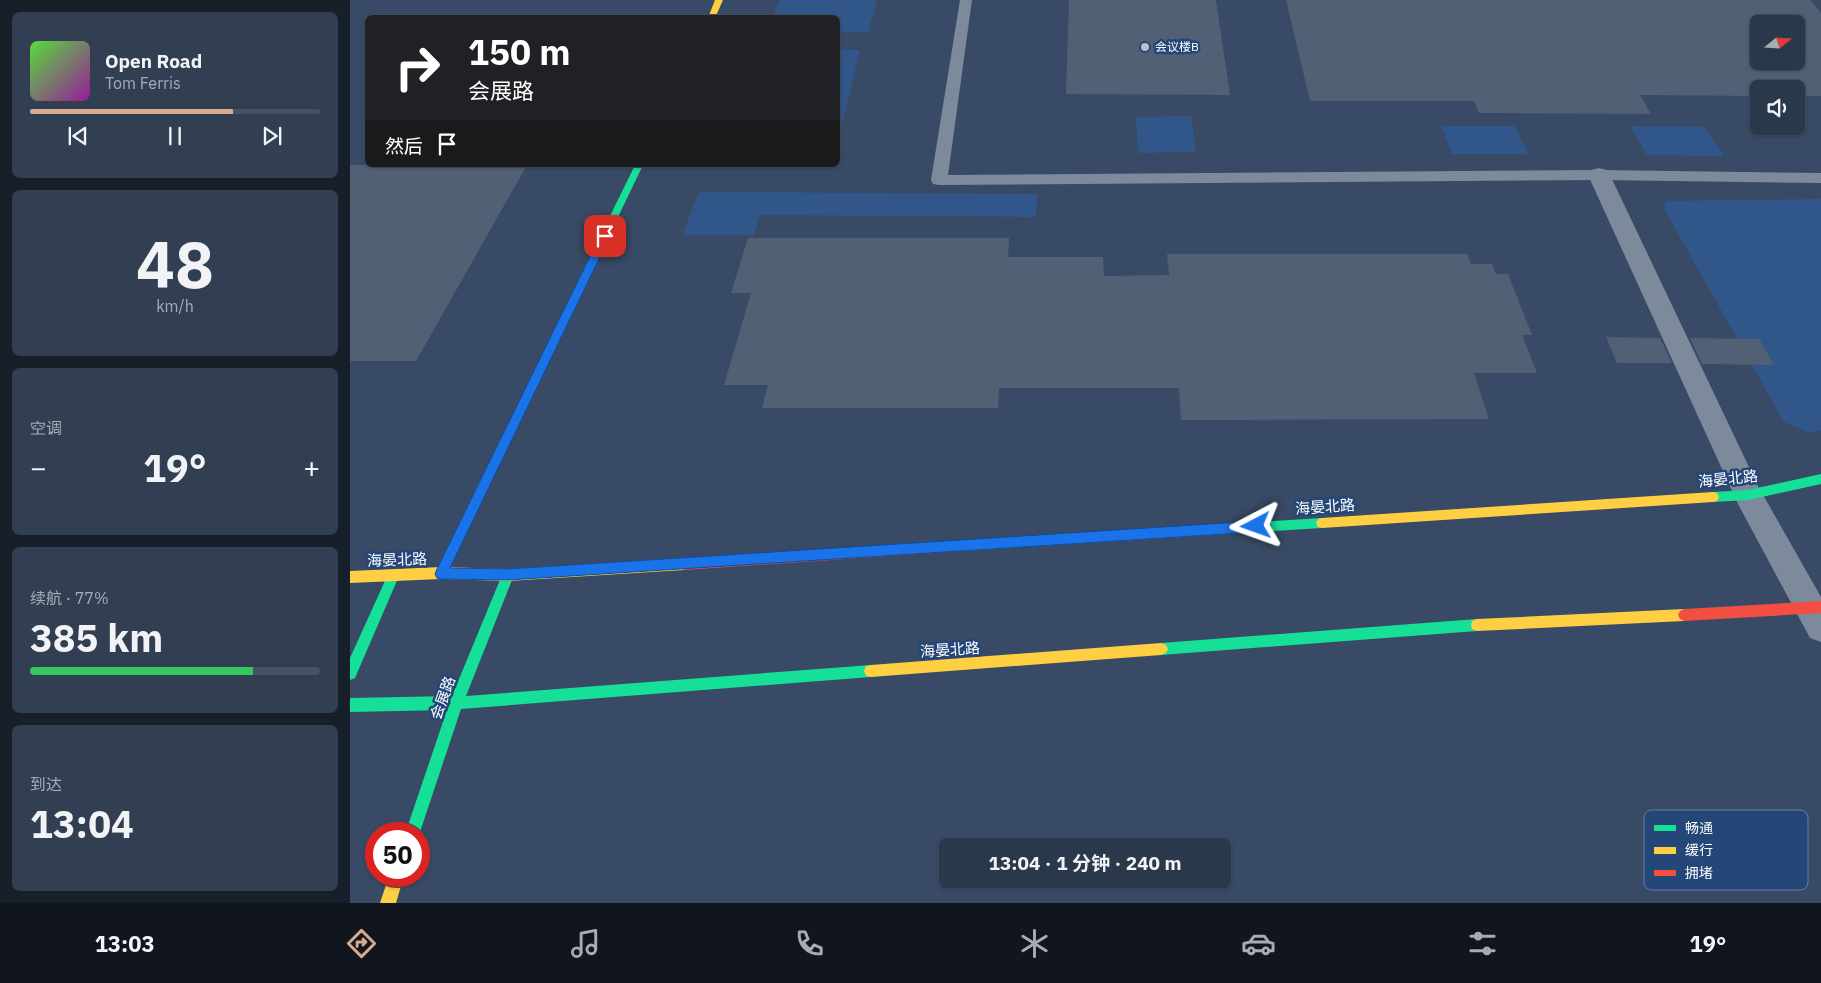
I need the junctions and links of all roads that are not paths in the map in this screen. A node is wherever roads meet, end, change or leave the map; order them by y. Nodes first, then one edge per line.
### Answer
1 (720, 0) edge
2 (966, 0) edge
3 (712, 15) edge
4 (638, 167) edge
5 (1599, 175) junction
6 (1821, 178) edge
7 (1821, 479) edge
8 (1748, 494) junction
9 (441, 574) junction
10 (508, 575) junction
11 (393, 576) junction
12 (350, 577) edge
13 (1817, 614) edge
14 (350, 673) edge
15 (456, 703) junction
16 (350, 705) edge
17 (416, 822) edge
18 (393, 887) edge
19 (388, 903) edge

1 - 3 main road
2 - 5 lane
4 - 9 main road
5 - 6 lane
5 - 8 street
7 - 8 main road, 海晏北路
8 - 10 main road, 海晏北路
8 - 13 street
9 - 10 main road, 海晏北路
9 - 11 main road, 海晏北路
10 - 15 main road, 会展路
11 - 12 main road, 海晏北路
11 - 14 main road
13 - 15 main road, 海晏北路
15 - 16 main road, 海晏北路
15 - 17 main road, 会展路
18 - 19 main road

